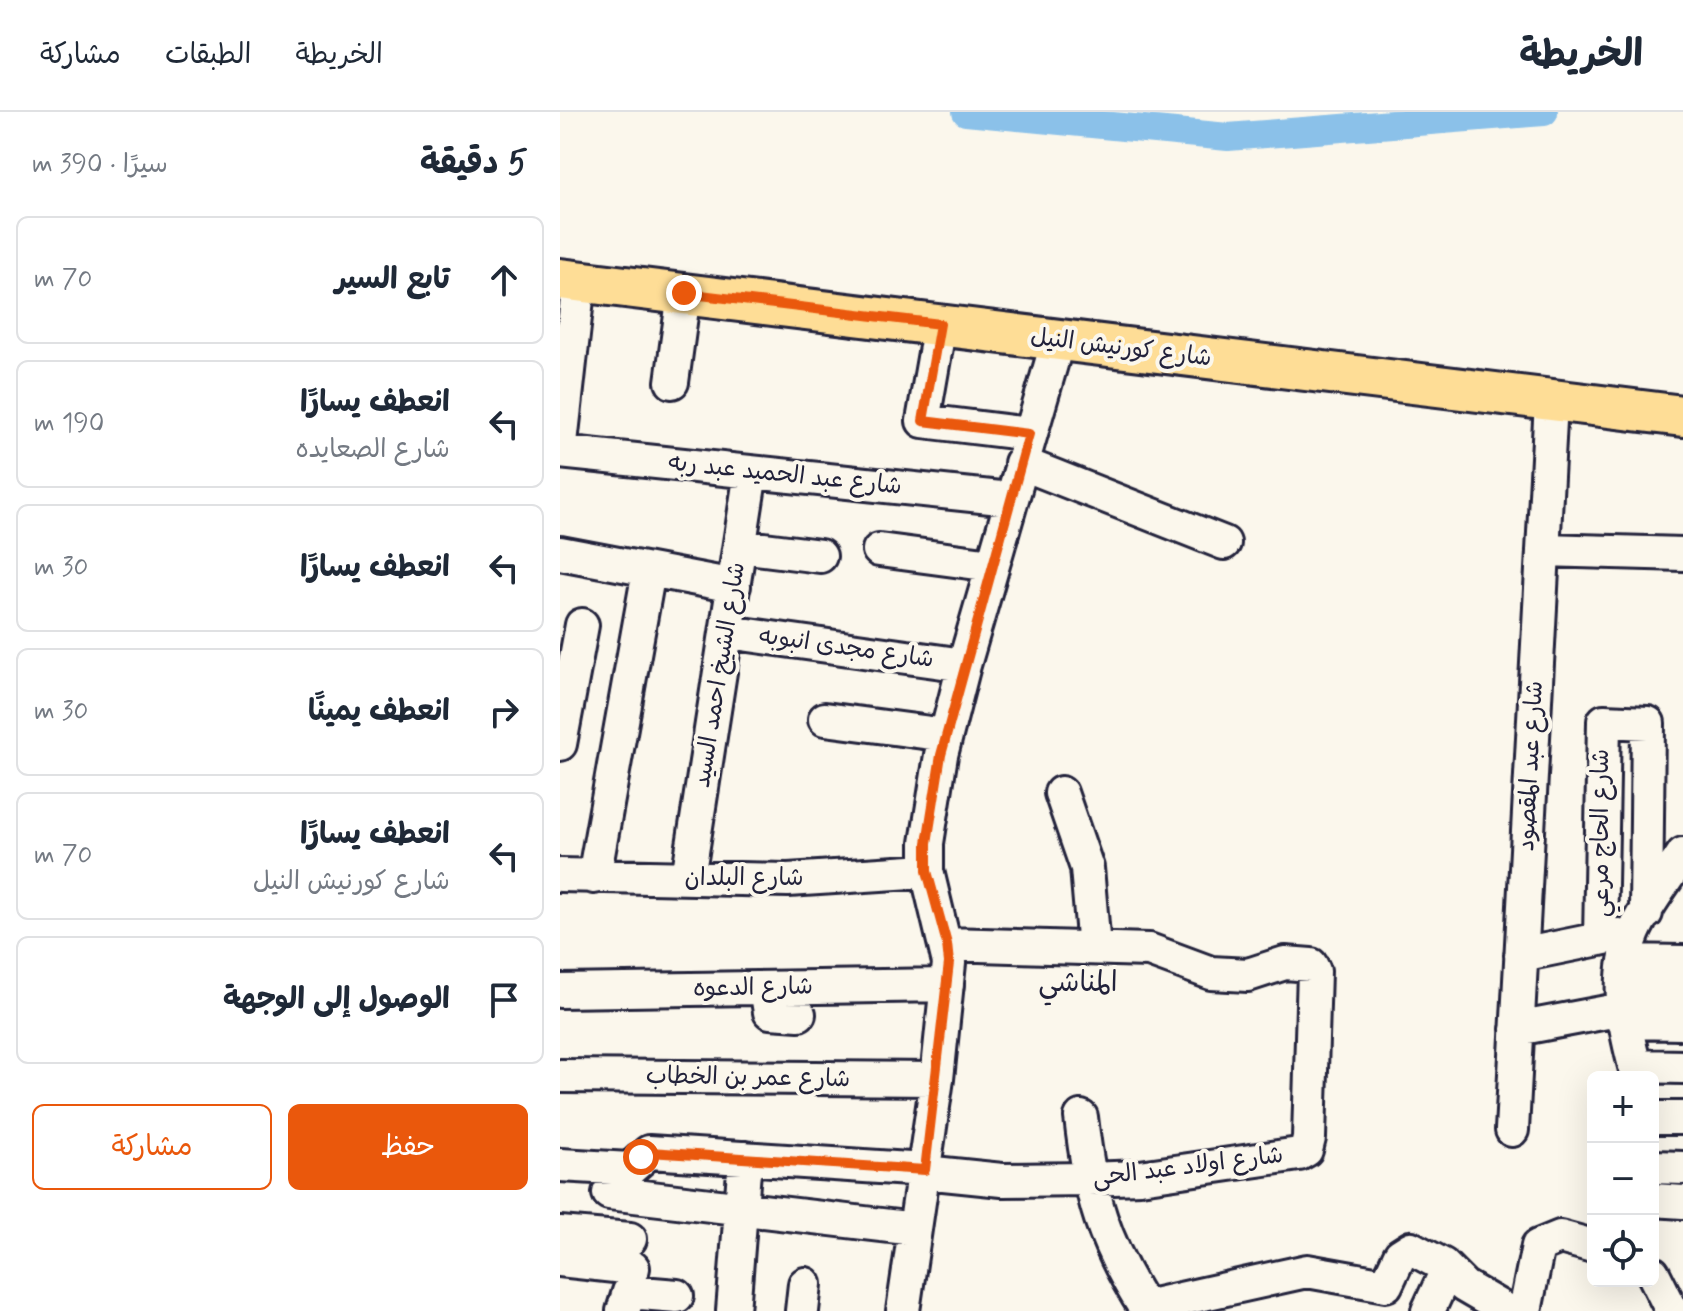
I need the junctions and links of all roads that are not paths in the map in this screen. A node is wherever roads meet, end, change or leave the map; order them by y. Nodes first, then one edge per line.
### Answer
1 (566, 271) edge
2 (684, 293) junction
3 (940, 324) junction
4 (1125, 336) junction
5 (1058, 340) junction
6 (672, 382) dead end
7 (1683, 391) edge
8 (1551, 402) junction
9 (1683, 416) edge
10 (1025, 449) junction
11 (560, 452) edge
12 (751, 472) junction
13 (1010, 499) junction
14 (1224, 543) dead end
15 (740, 546) junction
16 (879, 550) dead end
17 (1543, 550) junction
18 (560, 553) edge
19 (1683, 554) edge
20 (820, 556) dead end
21 (992, 565) junction
22 (649, 571) junction
23 (734, 586) junction
24 (582, 625) dead end
25 (728, 632) junction
26 (964, 665) junction
27 (825, 719) dead end
28 (946, 735) junction
29 (560, 744) edge
30 (1061, 793) dead end
31 (1683, 854) edge
32 (927, 871) junction
33 (560, 875) edge
34 (594, 877) junction
35 (688, 878) junction
36 (1600, 939) junction
37 (947, 944) junction
38 (1094, 948) junction
39 (1640, 952) edge
40 (1521, 955) junction
41 (1683, 962) edge
42 (947, 985) junction
43 (766, 988) junction
44 (560, 991) edge
45 (1683, 992) edge
46 (799, 1014) dead end
47 (1683, 1023) edge
48 (1517, 1029) junction
49 (1683, 1067) edge
50 (1636, 1071) edge
51 (1645, 1071) edge
52 (560, 1076) edge
53 (937, 1079) junction
54 (1081, 1117) dead end
55 (1659, 1118) edge
56 (1683, 1118) edge
57 (1512, 1130) dead end
58 (745, 1158) junction
59 (560, 1165) edge
60 (1659, 1167) edge
61 (1683, 1168) edge
62 (925, 1171) junction
63 (1088, 1179) junction
64 (609, 1193) dead end
65 (1659, 1200) edge
66 (1683, 1202) edge
67 (743, 1209) junction
68 (915, 1229) junction
69 (560, 1233) edge
70 (1587, 1244) edge
71 (560, 1260) edge
72 (1447, 1270) junction
73 (1659, 1282) edge
74 (677, 1296) dead end
75 (1675, 1307) edge
76 (623, 1311) edge
77 (733, 1311) edge
78 (903, 1311) edge
79 (1147, 1311) edge
80 (1428, 1311) edge
81 (1507, 1311) edge
82 (1525, 1311) edge

1 - 2 main road, شارع كورنيش النيل
1 - 4 main road, شارع كورنيش النيل
1 - 11 street
2 - 3 main road, شارع كورنيش النيل
2 - 6 street
3 - 5 main road, شارع كورنيش النيل
3 - 10 street
4 - 5 main road, شارع كورنيش النيل
4 - 7 main road, شارع كورنيش النيل
4 - 8 main road, شارع كورنيش النيل
5 - 10 street
8 - 9 main road, شارع كورنيش النيل
8 - 17 street, شارع عبد المقصود
10 - 13 street
10 - 14 street
11 - 12 street, شارع عبد الحميد عبد ربه
12 - 13 street, شارع عبد الحميد عبد ربه
12 - 15 street, شارع الشيخ احمد السيد
13 - 21 street
15 - 20 street
15 - 23 street, شارع الشيخ احمد السيد
16 - 21 street
17 - 19 street
17 - 40 street, شارع عبد المقصود
18 - 22 street
21 - 26 street
22 - 23 street
22 - 34 street
23 - 25 street, شارع الشيخ احمد السيد
24 - 29 street
25 - 26 street, شارع مجدى انبوبه
25 - 35 street, شارع الشيخ احمد السيد
26 - 28 street
27 - 28 street
28 - 32 street
30 - 38 street
31 - 39 street
32 - 35 street, شارع البلدان
32 - 37 street
33 - 34 street, شارع البلدان
34 - 35 street, شارع البلدان
36 - 39 street
36 - 39 street, شارع الحاج مرعي
36 - 40 street
37 - 38 street
37 - 42 street
38 - 63 street, شارع اولاد عبد الحى
39 - 41 street
39 - 45 street
39 - 47 street
39 - 48 street
39 - 50 street
40 - 48 street, شارع عبد المقصود
42 - 43 street, شارع الدعوه
42 - 53 street
43 - 44 street, شارع الدعوه
43 - 46 street
48 - 57 street, شارع عبد المقصود
49 - 51 street
52 - 53 street, شارع عمر بن الخطاب
53 - 62 street
54 - 63 street
55 - 56 street
58 - 59 street, شارع اولاد عبد الحى
58 - 62 street, شارع اولاد عبد الحى
58 - 67 street
60 - 61 street
62 - 63 street, شارع اولاد عبد الحى
62 - 68 street
63 - 79 street
64 - 67 street
65 - 66 street
67 - 68 street
67 - 77 street
68 - 78 street
69 - 71 street
70 - 82 street
72 - 79 street
72 - 80 street
72 - 81 street
73 - 75 street
74 - 76 street

